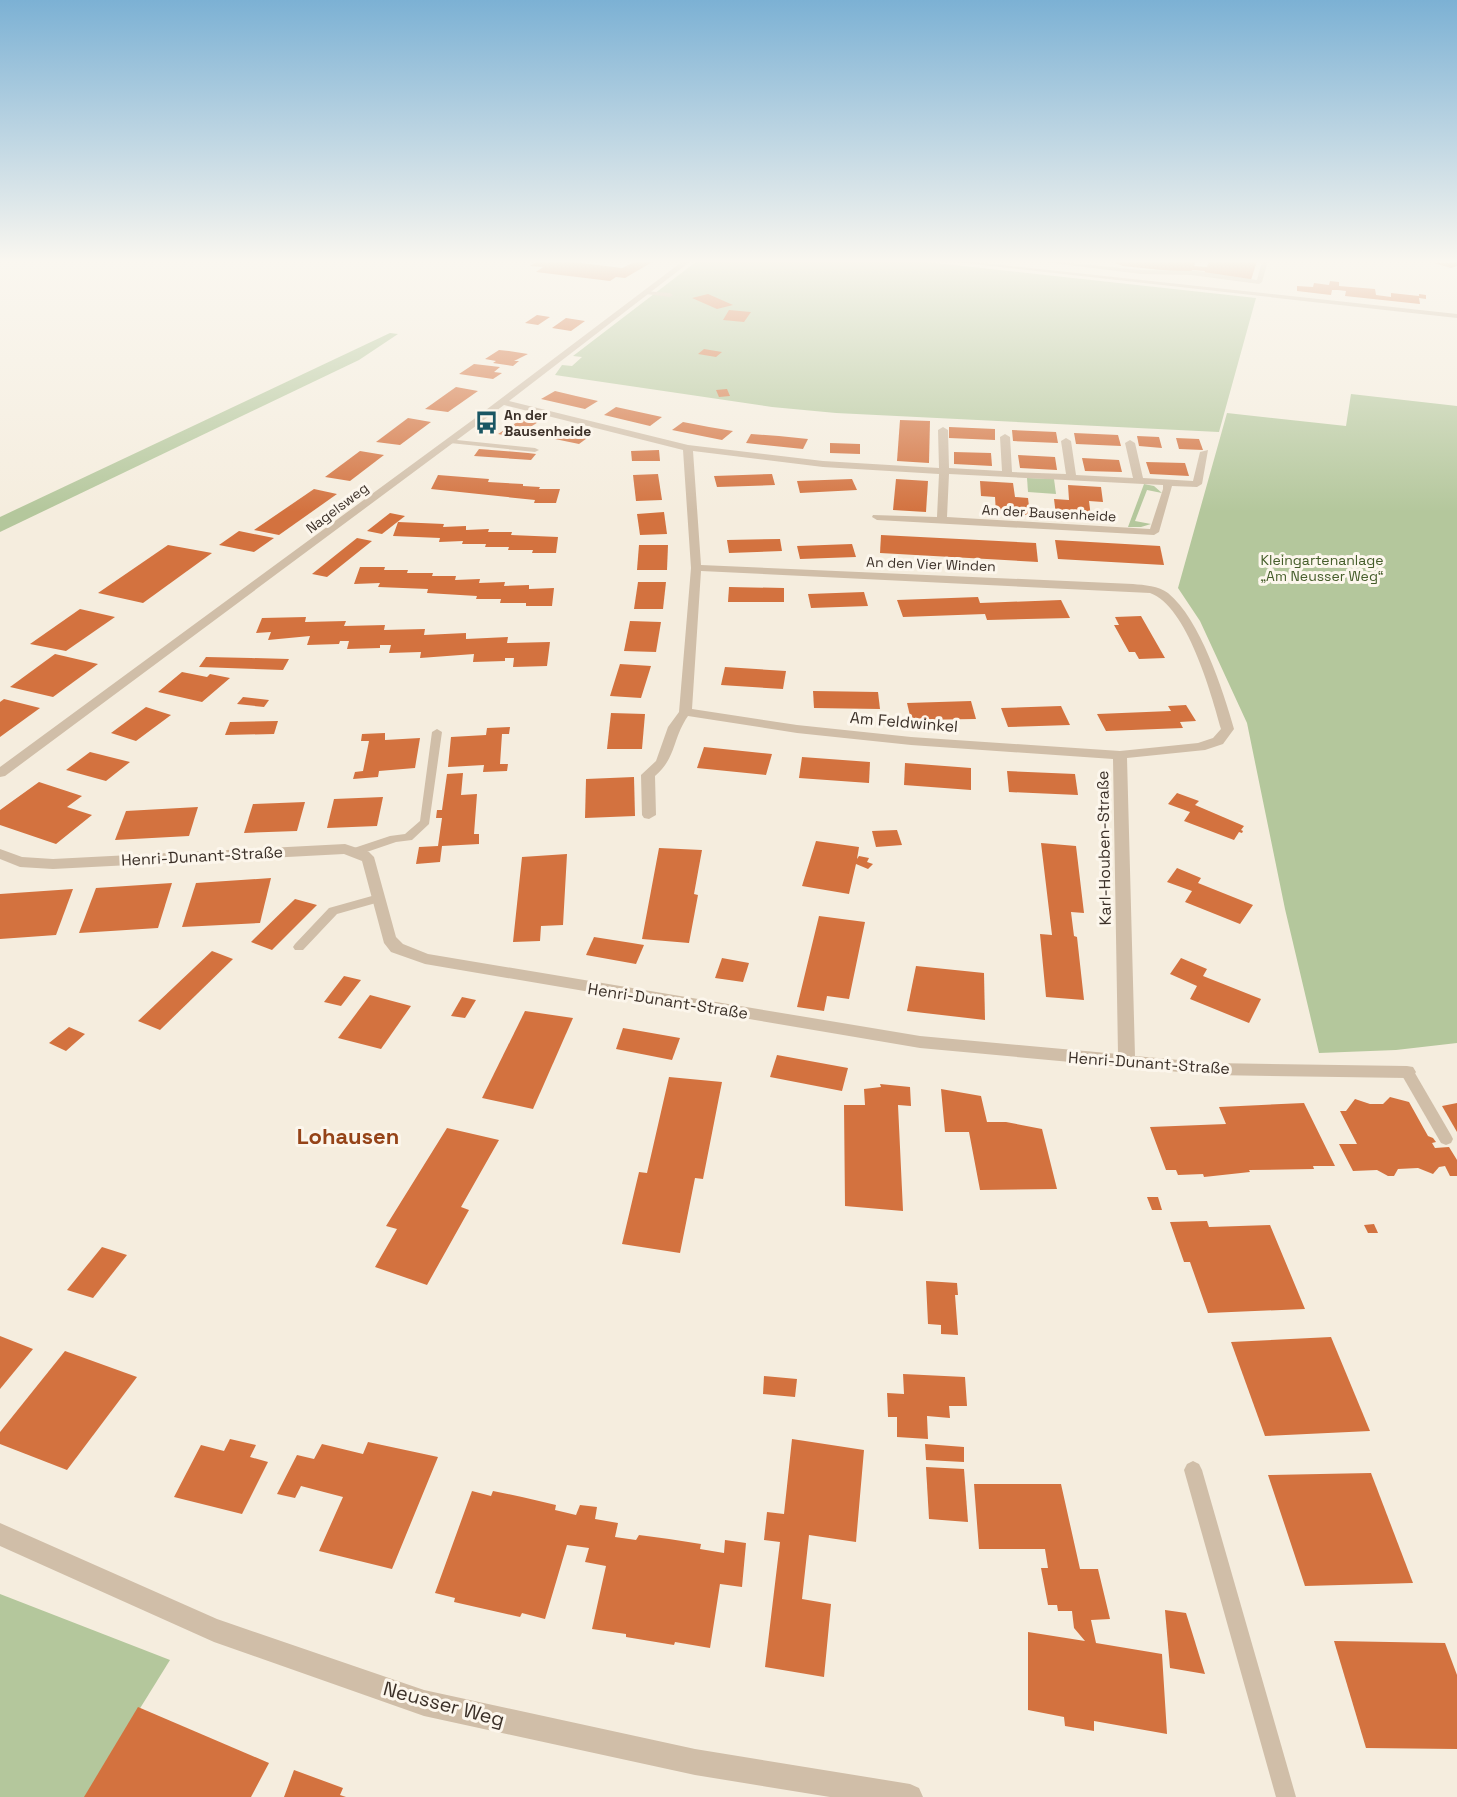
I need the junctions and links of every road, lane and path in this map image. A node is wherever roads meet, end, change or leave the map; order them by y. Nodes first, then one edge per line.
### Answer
1 (577, 345) edge
2 (502, 402) junction
3 (943, 430) dead end
4 (1005, 437) dead end
5 (450, 441) junction
6 (1066, 441) dead end
7 (1130, 443) dead end
8 (688, 448) junction
9 (535, 450) dead end
10 (1205, 452) dead end
11 (944, 471) junction
12 (1007, 474) junction
13 (1071, 477) junction
14 (1139, 481) junction
15 (1167, 482) junction
16 (877, 517) dead end
17 (942, 520) junction
18 (696, 568) junction
19 (1164, 594) joint
20 (685, 712) junction
21 (437, 732) dead end
22 (1120, 755) junction
23 (0, 773) edge
24 (649, 815) dead end
25 (355, 852) junction
26 (0, 854) edge
27 (379, 898) junction
28 (299, 947) dead end
29 (1127, 1062) junction
30 (1407, 1072) joint
31 (1446, 1139) dead end
32 (1193, 1470) dead end
33 (0, 1534) edge
34 (910, 1797) edge
35 (1286, 1797) edge

1 - 2 street, Nagelsweg
2 - 5 street, Nagelsweg
2 - 8 street
3 - 11 street
4 - 12 street
5 - 9 lane
5 - 23 street, Nagelsweg
6 - 13 street
7 - 14 street
8 - 11 street
8 - 18 street
10 - 15 street
11 - 12 street
11 - 17 street
12 - 13 street
13 - 14 street
14 - 15 street
15 - 17 street, An der Bausenheide
16 - 17 street
18 - 19 street, An den Vier Winden
18 - 20 street
19 - 22 street, Karl-Houben-Straße
20 - 22 street, Am Feldwinkel
20 - 24 street
21 - 25 lane
22 - 29 street, Karl-Houben-Straße
25 - 26 street, Henri-Dunant-Straße
25 - 27 street, Henri-Dunant-Straße
27 - 28 lane
27 - 29 street, Henri-Dunant-Straße
29 - 30 street, Henri-Dunant-Straße
30 - 31 lane
32 - 35 lane
33 - 34 street, Neusser Weg

